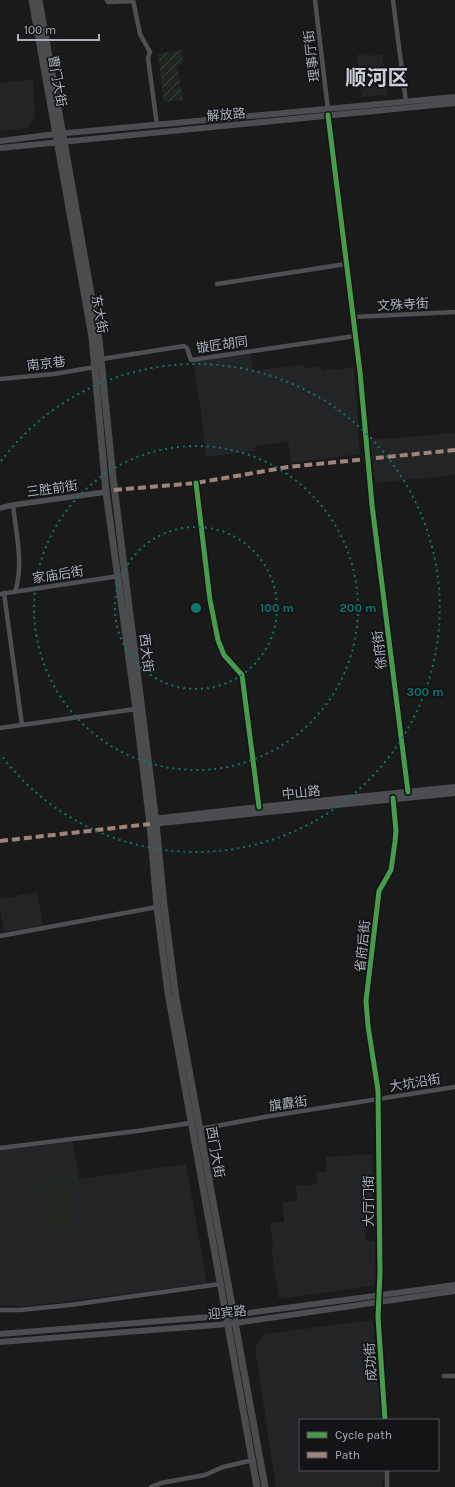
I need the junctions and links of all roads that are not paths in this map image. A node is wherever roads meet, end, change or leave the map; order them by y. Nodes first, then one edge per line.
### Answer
1 (32, 0) edge
2 (39, 0) edge
3 (107, 0) edge
4 (133, 0) edge
5 (315, 0) edge
6 (393, 0) edge
7 (455, 98) edge
8 (406, 102) junction
9 (455, 103) edge
10 (328, 113) junction
11 (157, 125) junction
12 (59, 134) junction
13 (0, 141) edge
14 (61, 142) junction
15 (0, 148) edge
16 (346, 264) junction
17 (217, 284) dead end
18 (455, 312) edge
19 (353, 317) junction
20 (355, 336) junction
21 (102, 359) junction
22 (95, 367) junction
23 (0, 379) edge
24 (196, 483) dead end
25 (114, 490) joint
26 (106, 492) junction
27 (13, 505) junction
28 (0, 508) edge
29 (119, 576) junction
30 (15, 592) junction
31 (2, 594) edge
32 (136, 709) junction
33 (22, 725) junction
34 (0, 728) edge
35 (455, 787) edge
36 (408, 792) junction
37 (455, 793) edge
38 (393, 798) junction
39 (259, 807) junction
40 (153, 822) junction
41 (157, 907) junction
42 (0, 936) edge
43 (455, 1087) edge
44 (379, 1099) junction
45 (191, 1123) junction
46 (200, 1129) junction
47 (0, 1148) edge
48 (220, 1284) junction
49 (455, 1285) edge
50 (455, 1291) edge
51 (378, 1299) junction
52 (0, 1310) edge
53 (230, 1316) junction
54 (232, 1324) junction
55 (0, 1334) edge
56 (0, 1342) edge
57 (444, 1376) dead end
58 (455, 1376) edge
59 (385, 1419) edge
60 (253, 1460) junction
61 (387, 1471) edge
62 (151, 1487) edge
63 (257, 1487) edge
64 (265, 1487) edge
65 (387, 1487) edge

1 - 12 main road, 曹门大街
2 - 12 main road, 曹门大街
3 - 4 street
4 - 11 street
5 - 10 street, 理事厅街
6 - 8 street
7 - 8 main road, 解放路
8 - 10 main road, 解放路
9 - 10 main road, 解放路
10 - 11 main road, 解放路
10 - 14 main road, 解放路
10 - 16 street, 徐府街
11 - 12 main road, 解放路
12 - 13 main road, 解放路
12 - 14 main road, 曹门大街
14 - 15 main road, 解放路
14 - 21 main road, 东大街
14 - 22 main road, 东大街
16 - 17 street
16 - 19 street, 徐府街
18 - 19 street, 文殊寺街
19 - 20 street, 徐府街
20 - 21 street, 镟匠胡同
20 - 36 street, 徐府街
21 - 25 main road, 东大街
22 - 23 street, 南京巷
22 - 26 main road, 东大街
24 - 39 street
25 - 40 main road, 西大街
26 - 27 street, 三胜前街
26 - 29 main road, 西大街
27 - 28 street, 三胜前街
27 - 30 street
29 - 30 street, 家庙后街
29 - 32 main road, 西大街
30 - 31 street, 家庙后街
31 - 33 street
32 - 33 street
32 - 40 main road, 西大街
33 - 34 street
35 - 36 main road, 中山路
36 - 39 main road, 中山路
37 - 38 main road, 中山路
38 - 40 main road, 中山路
38 - 44 street, 省府后街
39 - 40 main road, 中山路
40 - 41 main road, 西门大街
40 - 46 main road, 西门大街
41 - 42 street
41 - 45 main road, 西门大街
43 - 44 street, 大坑沿街
44 - 46 street, 旗纛街
44 - 51 street, 大厅门街
45 - 47 street
45 - 48 main road, 西门大街
46 - 53 main road, 西门大街
48 - 52 street
48 - 53 main road, 西门大街
49 - 51 main road, 迎宾路
50 - 51 main road, 迎宾路
51 - 53 main road, 迎宾路
51 - 54 main road, 迎宾路
51 - 59 street, 成功街
53 - 54 main road, 西门大街
53 - 55 main road, 迎宾路
54 - 56 main road, 迎宾路
54 - 60 main road, 西门大街
54 - 64 main road, 西门大街
57 - 58 street
60 - 62 street
60 - 63 main road, 西门大街
61 - 65 street

